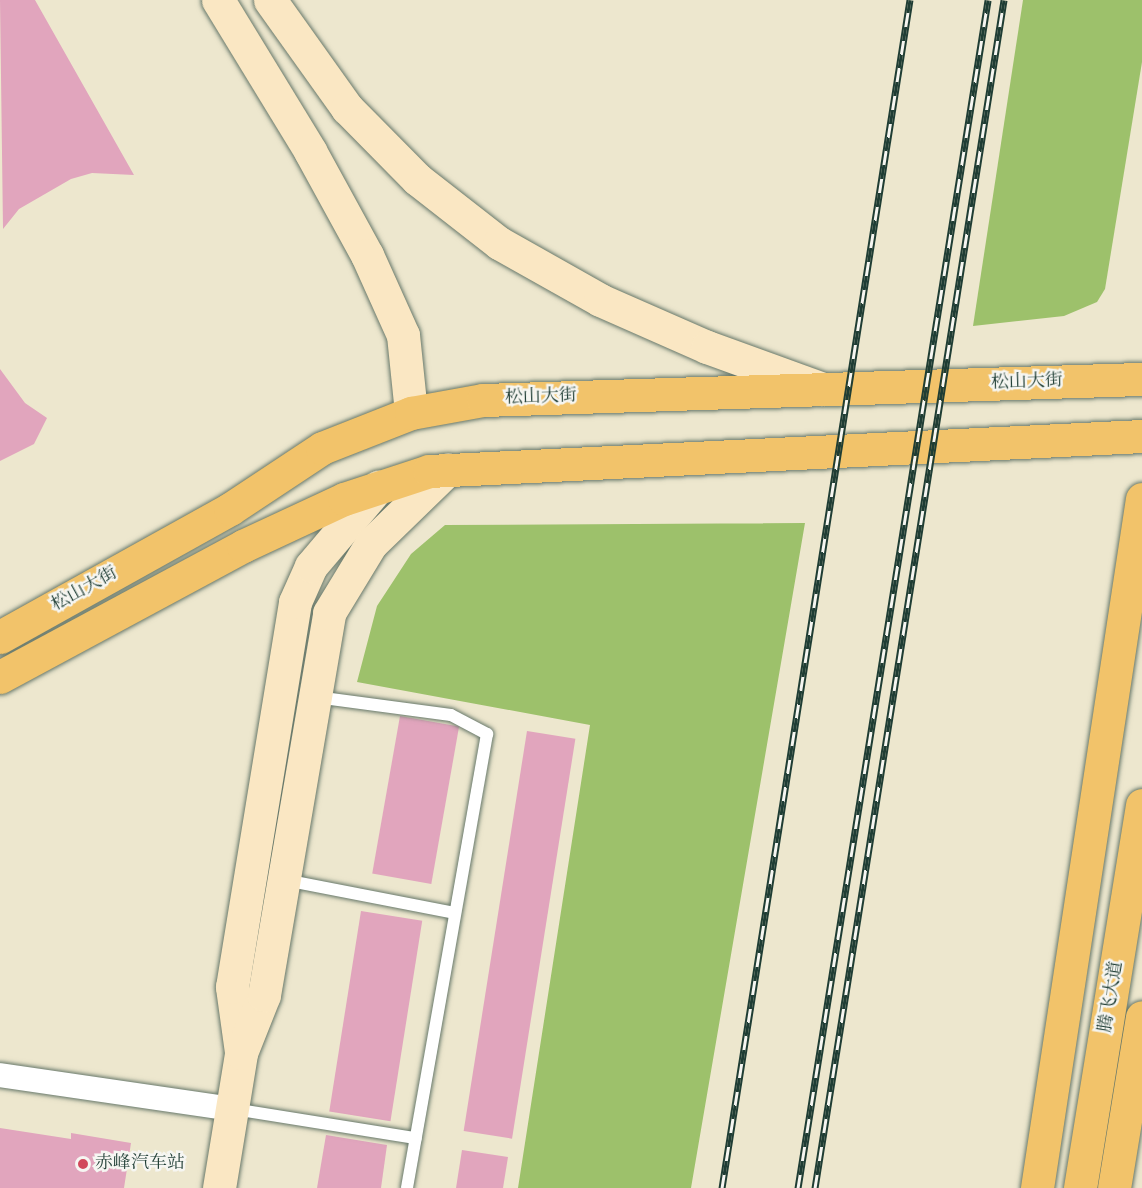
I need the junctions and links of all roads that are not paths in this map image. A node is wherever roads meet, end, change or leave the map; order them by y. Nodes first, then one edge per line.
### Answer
1 (218, 0) edge
2 (270, 0) edge
3 (1142, 379) edge
4 (824, 389) junction
5 (411, 413) junction
6 (1142, 436) edge
7 (448, 469) junction
8 (378, 488) junction
9 (1142, 499) edge
10 (0, 637) edge
11 (0, 677) edge
12 (314, 697) junction
13 (1142, 805) edge
14 (284, 879) junction
15 (455, 913) junction
16 (1142, 1017) edge
17 (241, 1053) junction
18 (0, 1075) edge
19 (232, 1109) junction
20 (416, 1138) junction
21 (219, 1188) edge
22 (407, 1188) edge
23 (1036, 1188) edge
24 (1080, 1188) edge
25 (1114, 1188) edge

1 - 5 street
2 - 4 street
3 - 4 main road, 松山大街
4 - 5 main road, 松山大街
5 - 10 main road, 松山大街
6 - 7 main road, 松山大街
7 - 8 main road, 松山大街
7 - 12 street
8 - 11 main road, 松山大街
8 - 17 street
9 - 23 main road
12 - 14 street
12 - 15 lane
13 - 24 main road, 腾飞大道
14 - 15 lane
14 - 17 street
15 - 20 lane
16 - 25 main road, 腾飞大道
17 - 19 street
18 - 19 street
19 - 20 lane
19 - 21 street
20 - 22 lane

